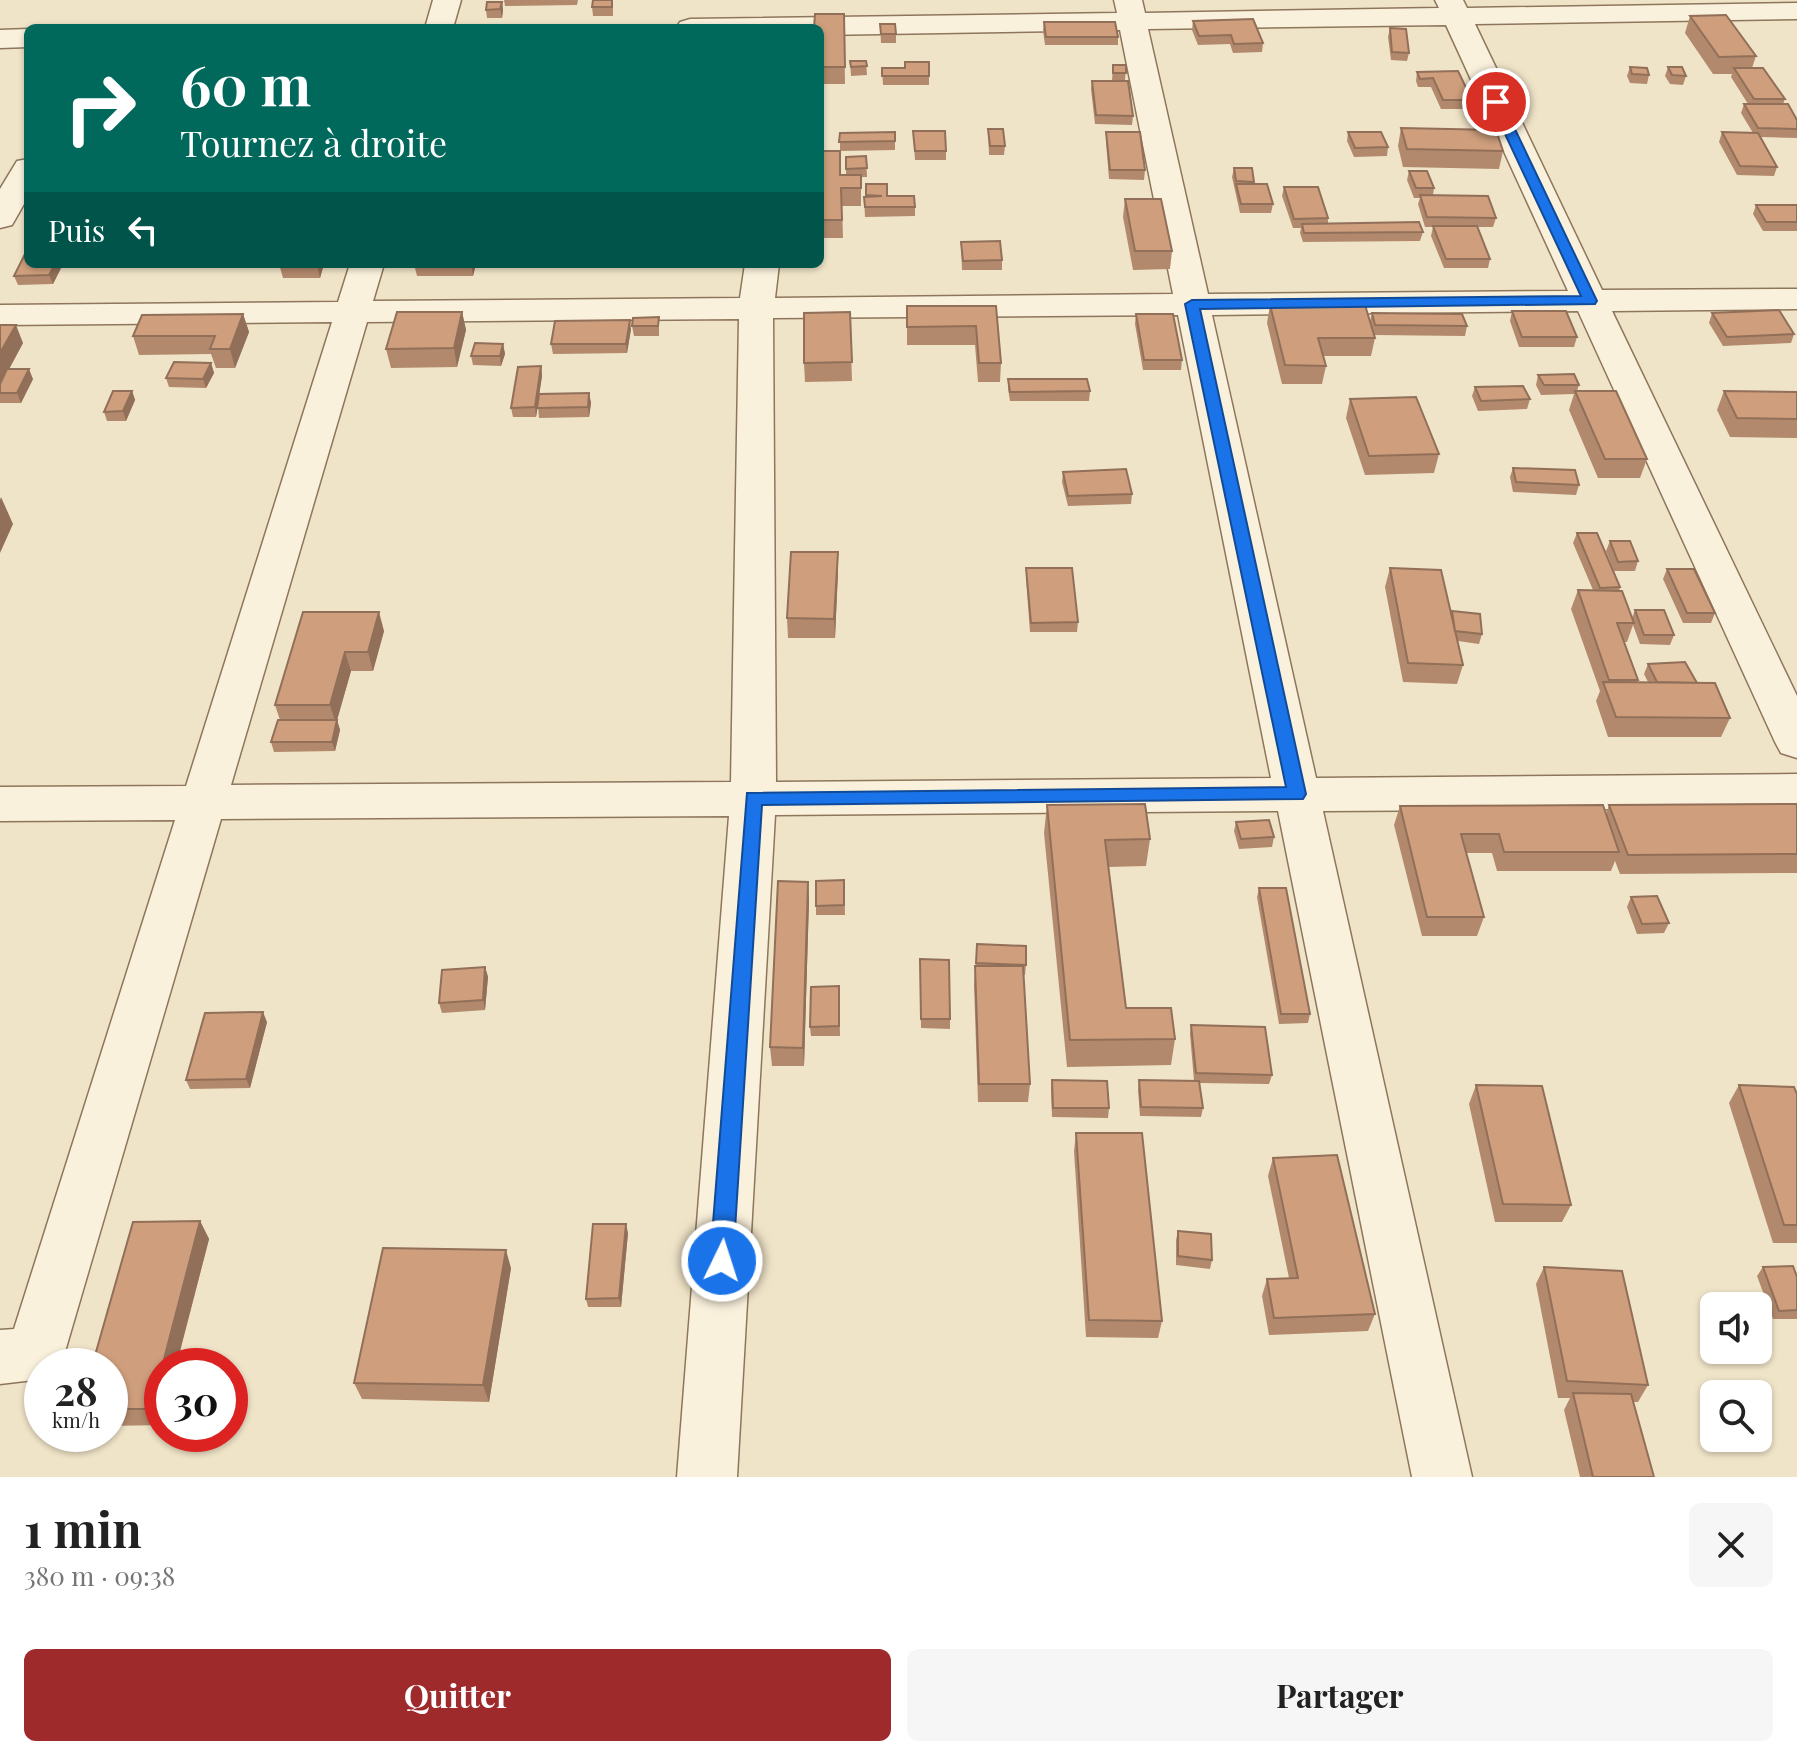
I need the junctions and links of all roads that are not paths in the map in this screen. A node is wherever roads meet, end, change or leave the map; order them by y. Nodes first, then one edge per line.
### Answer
1 (447, 0) edge
2 (1452, 8) edge
3 (1130, 11) edge
4 (1797, 11) edge
5 (782, 18) edge
6 (440, 24) edge
7 (727, 24) edge
8 (24, 38) edge
9 (0, 39) edge
10 (24, 175) edge
11 (0, 218) edge
12 (366, 268) edge
13 (759, 286) edge
14 (1797, 299) edge
15 (1590, 301) junction
16 (1192, 304) junction
17 (353, 312) junction
18 (0, 315) edge
19 (1797, 742) edge
20 (1797, 791) edge
21 (1296, 794) junction
22 (753, 798) junction
23 (203, 802) junction
24 (0, 804) edge
25 (0, 1357) edge
26 (707, 1477) edge
27 (1442, 1477) edge

1 - 6 street
2 - 3 street
2 - 4 street
2 - 15 street
3 - 5 street
3 - 16 street
5 - 7 street
8 - 9 street
10 - 11 street
12 - 17 street
13 - 16 street
13 - 17 street
13 - 22 street
14 - 15 street
15 - 16 street
15 - 19 street
16 - 21 street
17 - 18 street
17 - 23 street
20 - 21 street
21 - 22 street
21 - 27 street
22 - 23 street
22 - 26 street
23 - 24 street
23 - 25 street

